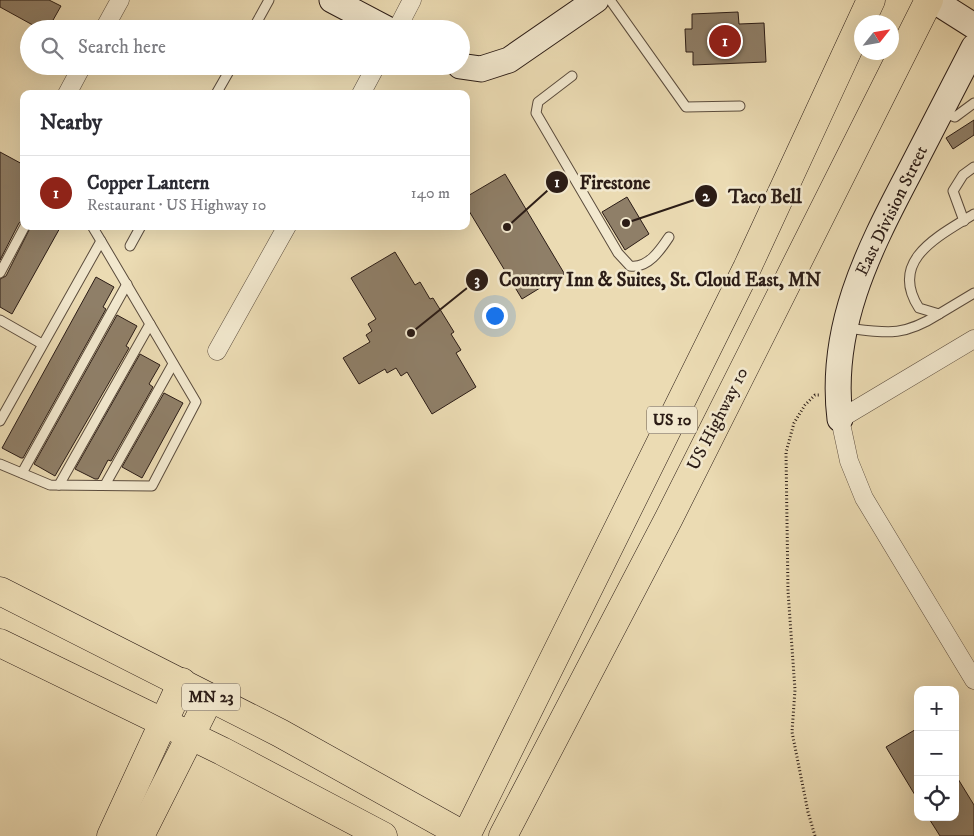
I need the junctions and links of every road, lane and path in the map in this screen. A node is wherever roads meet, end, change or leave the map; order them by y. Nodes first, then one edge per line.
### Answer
1 (120, 0) edge
2 (269, 0) edge
3 (332, 0) edge
4 (412, 0) edge
5 (596, 0) edge
6 (610, 0) edge
7 (871, 0) edge
8 (931, 0) edge
9 (109, 20) edge
10 (258, 20) edge
11 (369, 20) edge
12 (402, 20) edge
13 (974, 26) edge
14 (974, 47) edge
15 (471, 67) edge
16 (77, 75) edge
17 (227, 75) edge
18 (371, 75) edge
19 (572, 76) dead end
20 (69, 90) edge
21 (218, 90) edge
22 (363, 90) edge
23 (974, 103) edge
24 (740, 106) dead end
25 (941, 111) junction
26 (974, 168) edge
27 (974, 214) edge
28 (964, 221) junction
29 (24, 230) edge
30 (94, 230) edge
31 (139, 230) edge
32 (285, 230) edge
33 (669, 237) dead end
34 (101, 241) junction
35 (130, 246) dead end
36 (0, 272) edge
37 (127, 284) junction
38 (974, 293) edge
39 (939, 314) junction
40 (0, 320) edge
41 (150, 324) junction
42 (844, 327) junction
43 (974, 339) edge
44 (42, 344) junction
45 (217, 351) dead end
46 (173, 364) junction
47 (838, 393) junction
48 (840, 419) junction
49 (0, 421) edge
50 (0, 464) edge
51 (22, 473) junction
52 (59, 485) junction
53 (105, 485) junction
54 (0, 591) edge
55 (0, 643) edge
56 (974, 680) edge
57 (182, 682) junction
58 (210, 697) junction
59 (164, 724) junction
60 (190, 736) junction
61 (111, 836) edge
62 (140, 836) edge
63 (383, 836) edge
64 (466, 836) edge
65 (503, 836) edge
66 (815, 836) edge

1 - 9 street
2 - 10 lane
3 - 11 street
4 - 12 street
5 - 15 street
6 - 24 lane
7 - 64 highway, US 10
8 - 13 street
8 - 65 highway, US Highway 10 / US 10
14 - 25 street, East Division Street
16 - 20 street
17 - 21 lane
18 - 22 street
19 - 33 lane
23 - 25 lane
25 - 42 street, East Division Street
26 - 28 lane
27 - 28 lane
28 - 39 lane
29 - 36 lane
30 - 34 lane
31 - 35 lane
32 - 45 street
34 - 37 lane
34 - 44 lane
37 - 41 lane
37 - 51 lane
38 - 39 lane
39 - 42 lane
40 - 44 lane
41 - 46 lane
41 - 52 lane
42 - 47 street, East Division Street
43 - 48 street
44 - 49 lane
46 - 53 lane
46 - 53 lane
47 - 48 street, East Division Street
47 - 66 path
48 - 56 street, East Division Street
50 - 51 lane
51 - 52 lane
52 - 53 lane
54 - 57 highway, MN 23
55 - 59 highway, MN 23
57 - 58 highway, MN 23
57 - 59 highway
58 - 60 highway
58 - 64 highway, MN 23
59 - 60 highway, MN 23
59 - 61 highway
60 - 62 highway
60 - 63 highway, MN 23

